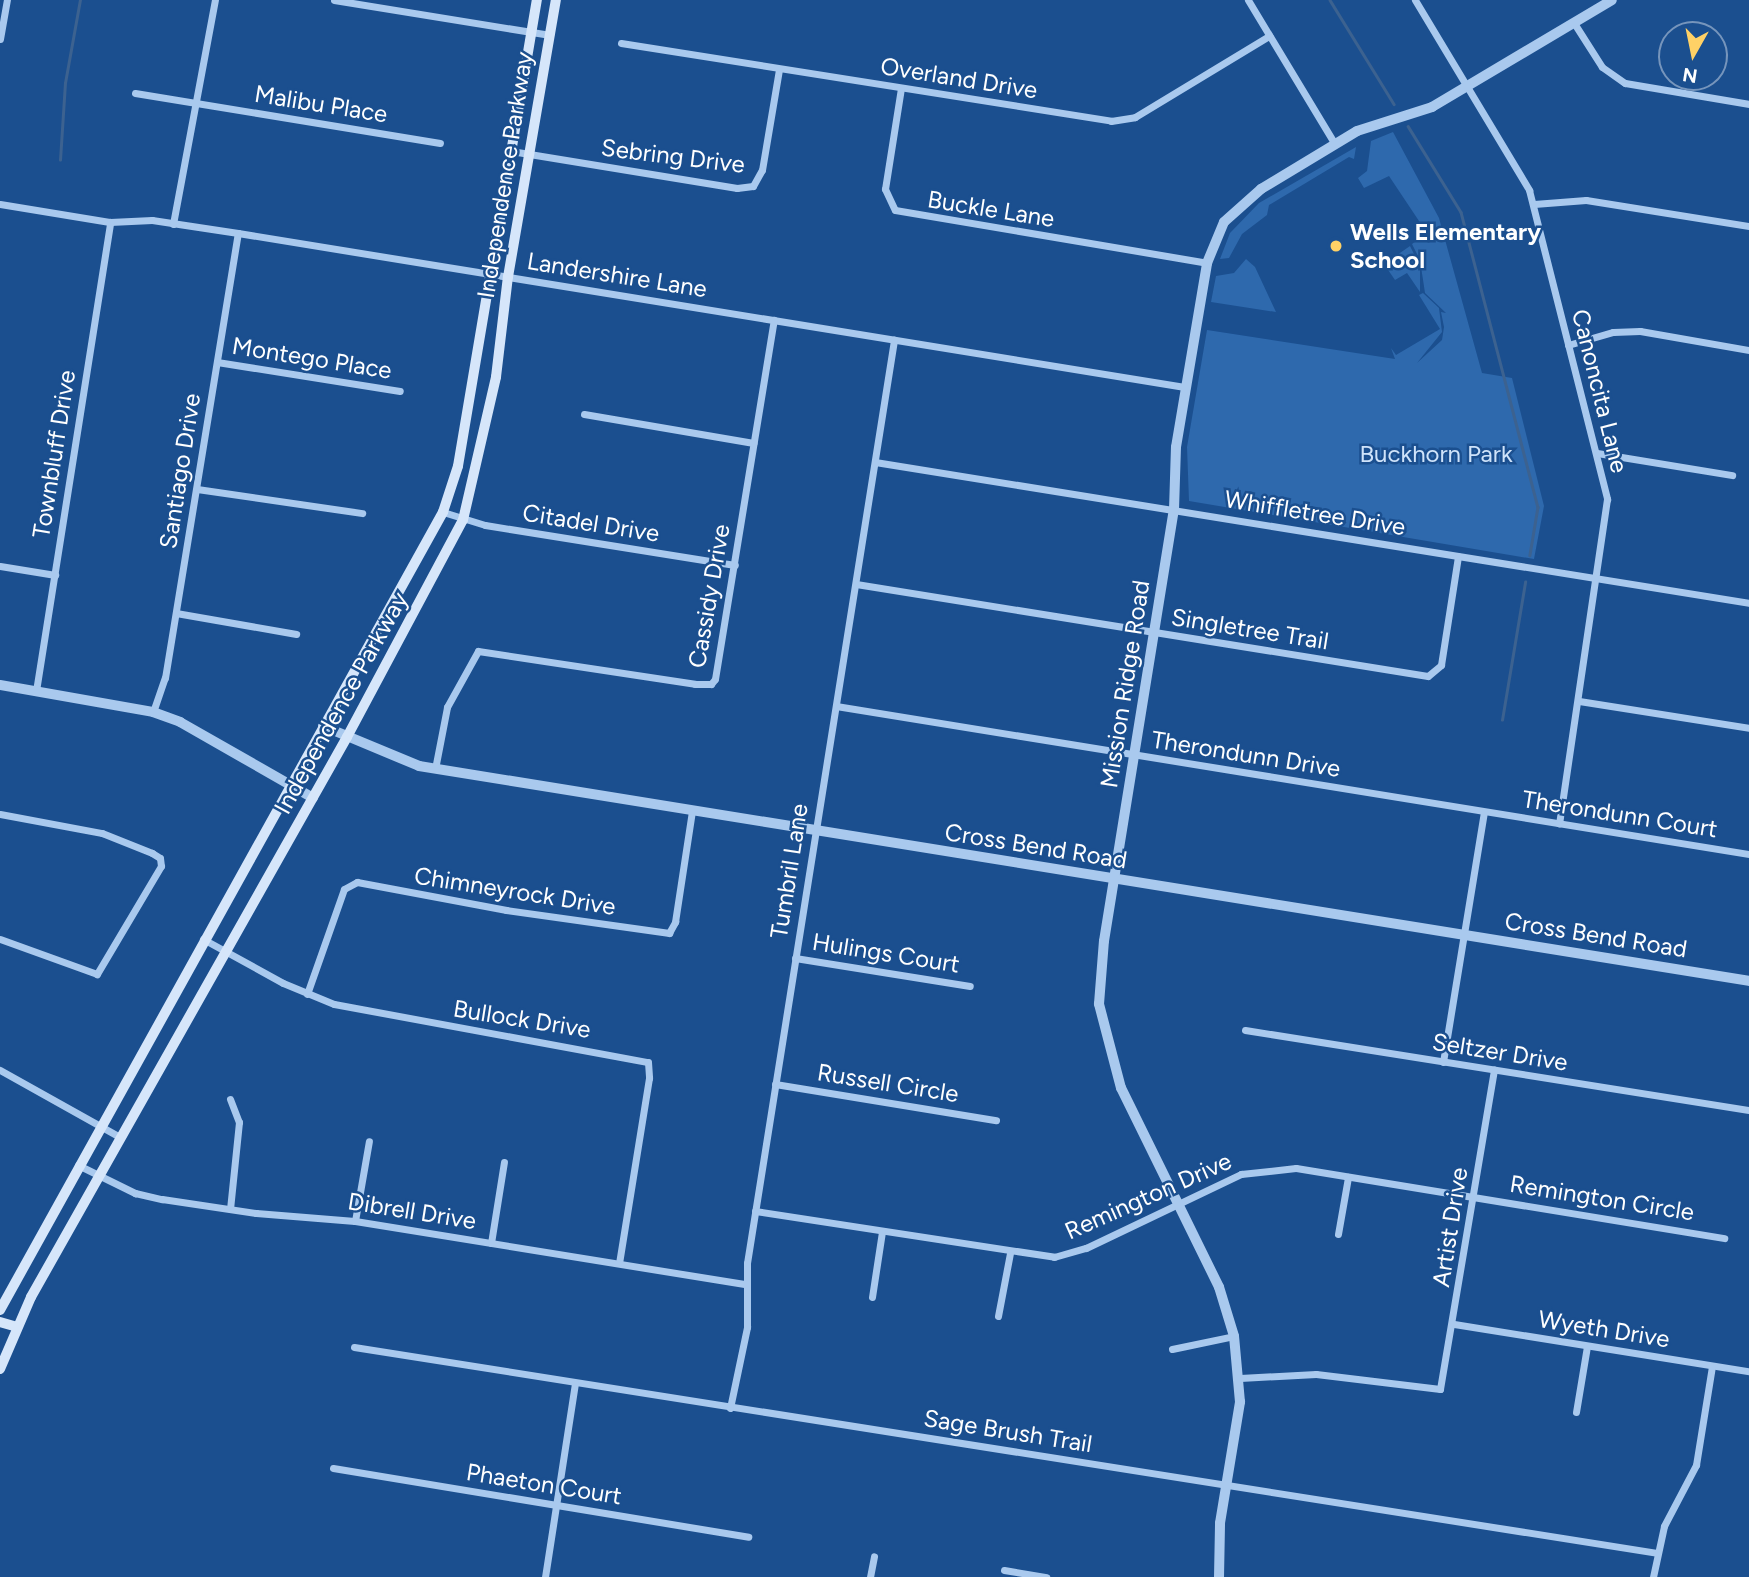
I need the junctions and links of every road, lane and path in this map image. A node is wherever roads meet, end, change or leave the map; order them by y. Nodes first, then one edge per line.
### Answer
1 (7, 0) edge
2 (215, 0) edge
3 (334, 0) edge
4 (537, 0) edge
5 (556, 0) edge
6 (1248, 0) edge
7 (1415, 0) edge
8 (1612, 0) edge
9 (1574, 23) junction
10 (531, 32) junction
11 (550, 35) junction
12 (1269, 36) junction
13 (0, 40) edge
14 (621, 43) dead end
15 (779, 69) junction
16 (1468, 87) junction
17 (901, 88) junction
18 (135, 93) dead end
19 (1749, 104) edge
20 (196, 105) junction
21 (439, 143) dead end
22 (1335, 144) junction
23 (511, 151) junction
24 (529, 154) junction
25 (0, 204) edge
26 (1534, 204) junction
27 (110, 222) junction
28 (173, 224) junction
29 (1749, 226) edge
30 (238, 233) junction
31 (1207, 263) junction
32 (490, 276) junction
33 (508, 277) junction
34 (774, 320) junction
35 (894, 340) junction
36 (1567, 345) junction
37 (1749, 350) edge
38 (217, 362) junction
39 (1185, 387) junction
40 (400, 391) dead end
41 (584, 414) dead end
42 (754, 443) junction
43 (1597, 453) junction
44 (875, 461) junction
45 (1732, 475) dead end
46 (197, 489) junction
47 (1174, 510) junction
48 (443, 512) junction
49 (362, 513) dead end
50 (463, 520) junction
51 (1458, 556) junction
52 (735, 565) junction
53 (0, 566) edge
54 (55, 575) junction
55 (1598, 578) junction
56 (856, 584) junction
57 (1749, 603) edge
58 (176, 613) junction
59 (1154, 633) junction
60 (296, 634) dead end
61 (0, 685) edge
62 (36, 691) junction
63 (1579, 701) junction
64 (836, 706) junction
65 (153, 712) junction
66 (323, 726) junction
67 (1749, 728) edge
68 (347, 737) junction
69 (1135, 755) junction
70 (435, 769) junction
71 (290, 785) junction
72 (313, 798) junction
73 (692, 811) junction
74 (1484, 812) junction
75 (0, 814) edge
76 (1559, 823) junction
77 (815, 831) junction
78 (1749, 854) edge
79 (1114, 880) junction
80 (1464, 935) junction
81 (0, 939) edge
82 (202, 939) junction
83 (225, 952) junction
84 (795, 958) junction
85 (1749, 981) edge
86 (970, 986) dead end
87 (307, 994) junction
88 (1245, 1030) dead end
89 (1443, 1062) junction
90 (0, 1070) edge
91 (1494, 1070) junction
92 (775, 1084) junction
93 (230, 1099) dead end
94 (1749, 1110) edge
95 (996, 1120) dead end
96 (102, 1126) junction
97 (120, 1137) junction
98 (369, 1141) dead end
99 (504, 1162) dead end
100 (78, 1164) junction
101 (98, 1176) junction
102 (1348, 1177) junction
103 (1474, 1197) junction
104 (1179, 1203) junction
105 (230, 1209) junction
106 (755, 1211) junction
107 (355, 1221) junction
108 (883, 1232) junction
109 (1338, 1234) dead end
110 (1724, 1237) dead end
111 (491, 1243) junction
112 (1010, 1253) junction
113 (619, 1264) junction
114 (746, 1284) junction
115 (872, 1297) dead end
116 (0, 1310) edge
117 (998, 1316) dead end
118 (0, 1322) edge
119 (1454, 1324) junction
120 (17, 1327) junction
121 (1234, 1336) junction
122 (1587, 1346) junction
123 (354, 1347) dead end
124 (1172, 1349) dead end
125 (1712, 1366) junction
126 (0, 1369) edge
127 (1749, 1371) edge
128 (1240, 1378) junction
129 (575, 1383) junction
130 (730, 1408) junction
131 (1576, 1412) dead end
132 (333, 1468) dead end
133 (1227, 1483) junction
134 (554, 1505) junction
135 (748, 1537) dead end
136 (1657, 1553) junction
137 (874, 1556) dead end
138 (1004, 1570) dead end
139 (545, 1577) edge
140 (870, 1577) edge
141 (1046, 1577) edge
142 (1219, 1577) edge
143 (1653, 1577) edge

1 - 13 street
2 - 20 street
3 - 10 street
4 - 10 main road, Independence Parkway
5 - 11 main road, Independence Parkway
6 - 12 street
7 - 16 street, Canoncita Lane
8 - 9 street, Mission Ridge Road
9 - 16 street, Mission Ridge Road
9 - 19 street
10 - 11 street
10 - 23 main road, Independence Parkway
11 - 24 main road, Independence Parkway
12 - 17 street, Overland Drive
12 - 22 street
14 - 15 street, Overland Drive
15 - 17 street, Overland Drive
15 - 24 street, Sebring Drive
16 - 22 street, Mission Ridge Road
16 - 26 street, Canoncita Lane
17 - 31 street, Buckle Lane
18 - 20 street, Malibu Place
20 - 21 street, Malibu Place
20 - 28 street
22 - 31 street, Mission Ridge Road
23 - 24 street, Sebring Drive
23 - 32 main road, Independence Parkway
24 - 33 main road, Independence Parkway
25 - 27 street, Landershire Lane
26 - 29 street
26 - 36 street, Canoncita Lane
27 - 28 street, Landershire Lane
27 - 54 street, Townbluff Drive
28 - 30 street, Landershire Lane
30 - 32 street, Landershire Lane
30 - 38 street, Santiago Drive
31 - 39 street, Mission Ridge Road
32 - 33 street, Landershire Lane
32 - 48 main road, Independence Parkway
33 - 34 street, Landershire Lane
33 - 50 main road, Independence Parkway
34 - 35 street, Landershire Lane
34 - 42 street, Cassidy Drive
35 - 39 street, Landershire Lane
35 - 44 street, Tumbril Lane
36 - 37 street
36 - 43 street, Canoncita Lane
38 - 40 street, Montego Place
38 - 46 street, Santiago Drive
39 - 47 street, Mission Ridge Road
41 - 42 street
42 - 52 street, Cassidy Drive
43 - 45 street
43 - 55 street, Canoncita Lane
44 - 47 street, Whiffletree Drive
44 - 56 street, Tumbril Lane
46 - 49 street
46 - 58 street, Santiago Drive
47 - 51 street, Whiffletree Drive
47 - 59 street, Mission Ridge Road
48 - 50 street, Citadel Drive
48 - 66 main road, Independence Parkway
50 - 52 street, Citadel Drive
50 - 68 main road, Independence Parkway
51 - 55 street, Whiffletree Drive
51 - 59 street, Singletree Trail
52 - 70 street, Cassidy Drive
53 - 54 street
54 - 62 street, Townbluff Drive
55 - 57 street, Whiffletree Drive
55 - 63 street, Canoncita Lane
56 - 59 street, Singletree Trail
56 - 64 street, Tumbril Lane
58 - 60 street
58 - 65 street, Santiago Drive
59 - 69 street, Mission Ridge Road
61 - 62 street
62 - 65 street
63 - 67 street
63 - 76 street, Canoncita Lane
64 - 69 street, Therondunn Drive
64 - 77 street, Tumbril Lane
65 - 71 street
66 - 68 street, Cross Bend Road
66 - 71 main road, Independence Parkway
68 - 70 street, Cross Bend Road
68 - 72 main road, Independence Parkway
69 - 74 street, Therondunn Drive
69 - 79 street, Mission Ridge Road
70 - 73 street, Cross Bend Road
71 - 72 street
71 - 82 main road, Independence Parkway
72 - 83 main road, Independence Parkway
73 - 77 street, Cross Bend Road
73 - 87 street, Chimneyrock Drive
74 - 76 street, Therondunn Court
74 - 80 street
75 - 81 street
76 - 78 street, Therondunn Court
77 - 79 street, Cross Bend Road
77 - 84 street, Tumbril Lane
79 - 80 street, Cross Bend Road
79 - 104 street, Mission Ridge Road
80 - 85 street, Cross Bend Road
80 - 89 street
82 - 83 street, Bullock Drive
82 - 96 main road, Independence Parkway
83 - 87 street, Bullock Drive
83 - 97 main road, Independence Parkway
84 - 86 street, Hulings Court
84 - 92 street, Tumbril Lane
87 - 113 street, Bullock Drive
88 - 89 street, Seltzer Drive
89 - 91 street, Seltzer Drive
90 - 96 street
91 - 94 street, Seltzer Drive
91 - 103 street, Artist Drive
92 - 95 street, Russell Circle
92 - 106 street, Tumbril Lane
93 - 105 street
96 - 97 street
96 - 100 main road, Independence Parkway
97 - 101 main road, Independence Parkway
98 - 107 street
99 - 111 street
100 - 101 street, Dibrell Drive
100 - 116 main road, Independence Parkway
101 - 105 street, Dibrell Drive
101 - 120 main road, Independence Parkway
102 - 103 street, Remington Drive
102 - 104 street, Remington Drive
102 - 109 street
103 - 110 street, Remington Circle
103 - 119 street, Artist Drive
104 - 112 street, Remington Drive
104 - 121 street, Mission Ridge Road
105 - 107 street, Dibrell Drive
106 - 108 street, Remington Drive
106 - 114 street, Tumbril Lane
107 - 111 street, Dibrell Drive
108 - 112 street, Remington Drive
108 - 115 street
111 - 113 street, Dibrell Drive
112 - 117 street
113 - 114 street, Dibrell Drive
114 - 130 street, Tumbril Lane
118 - 120 main road
119 - 122 street, Wyeth Drive
119 - 128 street, Artist Drive
120 - 126 main road, Independence Parkway
121 - 124 street
121 - 128 street, Mission Ridge Road
122 - 125 street, Wyeth Drive
122 - 131 street
123 - 129 street, Sage Brush Trail
125 - 127 street, Wyeth Drive
125 - 136 street
128 - 133 street, Mission Ridge Road
129 - 130 street, Sage Brush Trail
129 - 134 street
130 - 133 street, Sage Brush Trail
132 - 134 street, Phaeton Court
133 - 136 street, Sage Brush Trail
133 - 142 street, Mission Ridge Road
134 - 135 street, Phaeton Court
134 - 139 street
136 - 143 street
137 - 140 street
138 - 141 street

